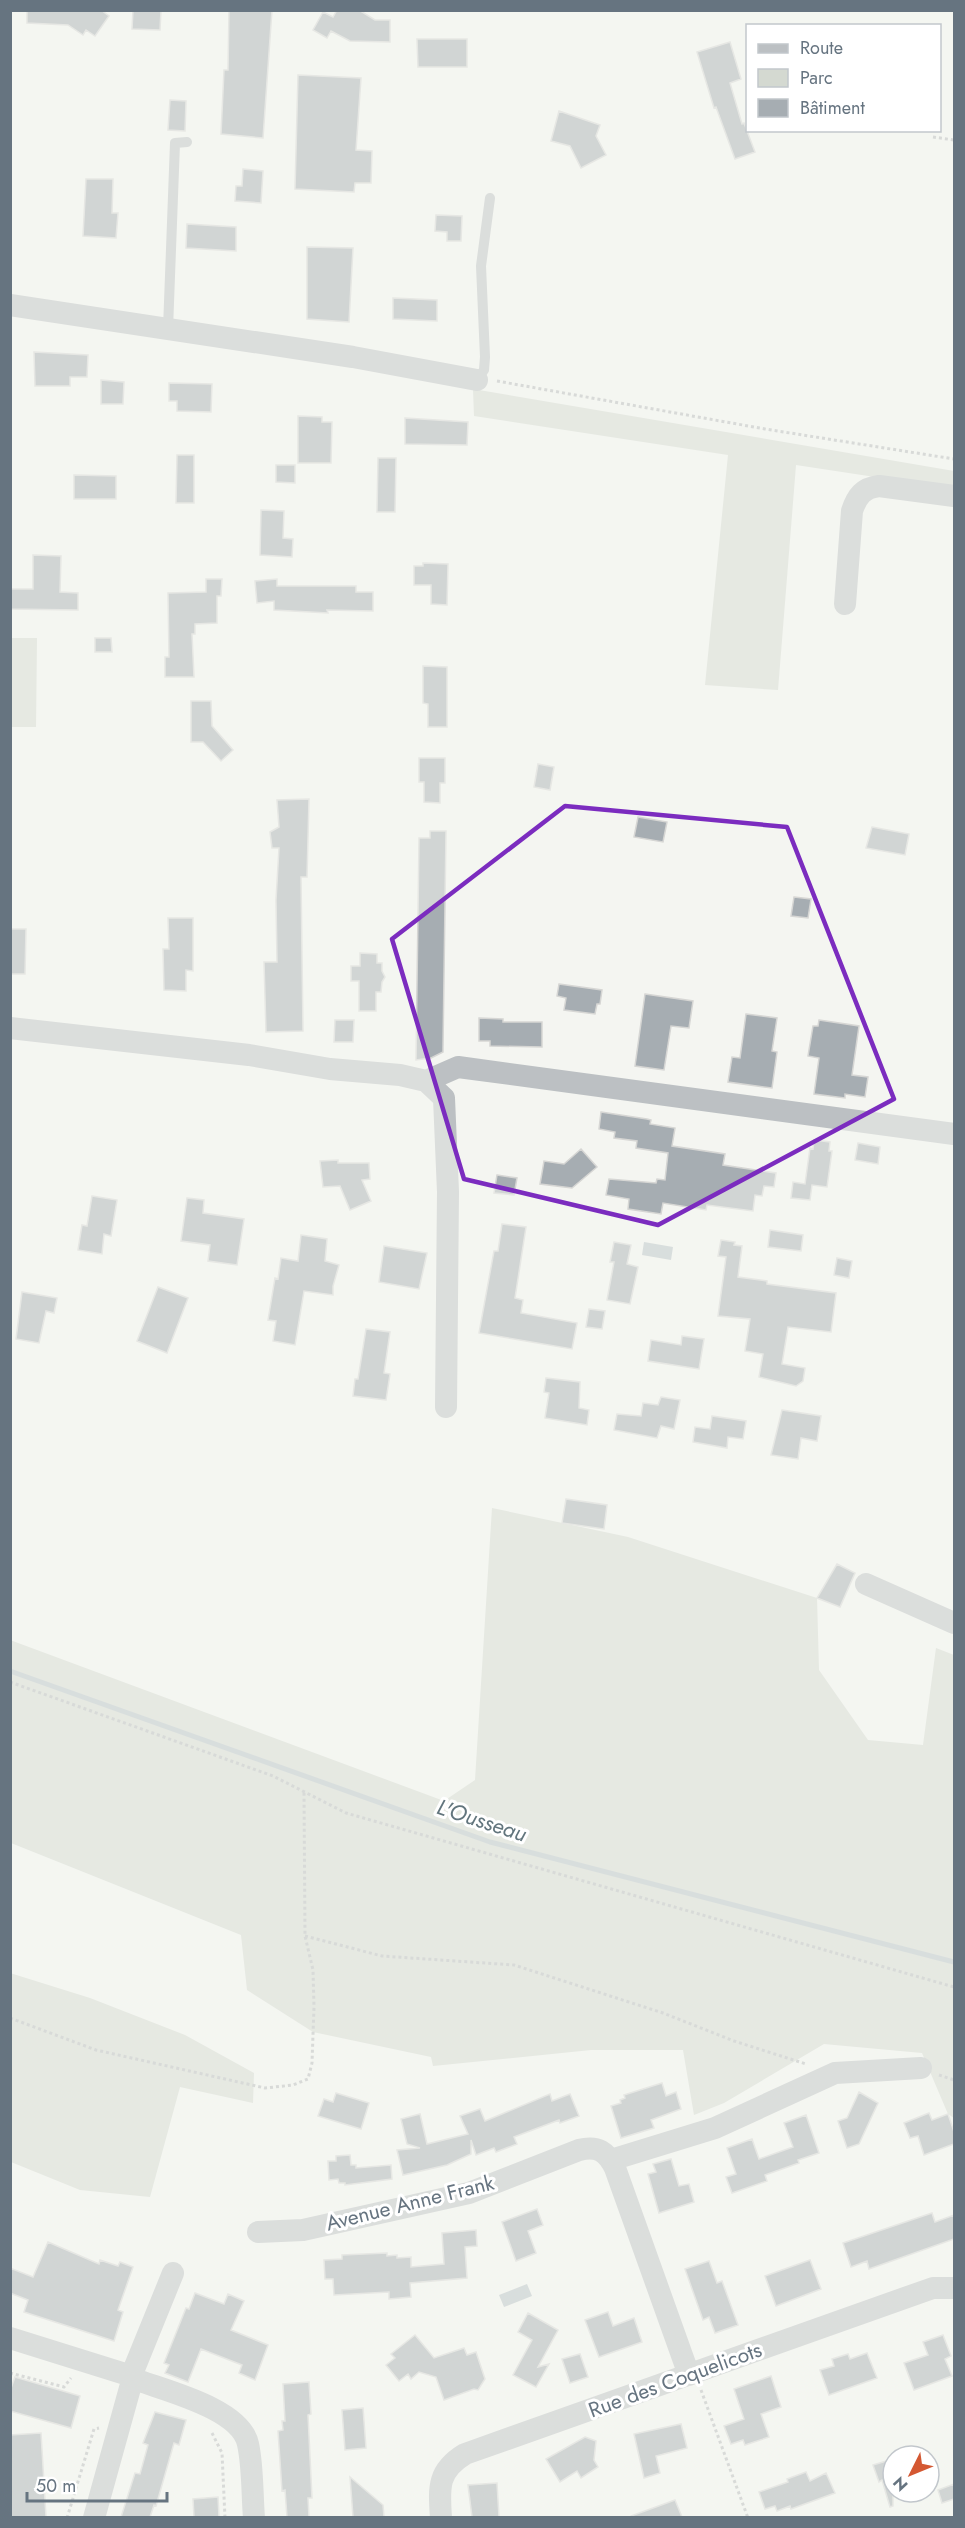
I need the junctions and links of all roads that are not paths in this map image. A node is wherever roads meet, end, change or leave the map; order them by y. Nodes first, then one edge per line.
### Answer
1 (187, 142) dead end
2 (490, 198) dead end
3 (10, 305) edge
4 (168, 329) junction
5 (477, 380) joint
6 (954, 496) edge
7 (845, 604) dead end
8 (10, 1028) edge
9 (426, 1081) junction
10 (954, 1134) edge
11 (446, 1407) dead end
12 (866, 1584) dead end
13 (954, 1623) edge
14 (921, 2068) dead end
15 (611, 2160) junction
16 (258, 2232) dead end
17 (173, 2274) dead end
18 (954, 2288) edge
19 (10, 2338) edge
20 (689, 2375) junction
21 (132, 2378) junction
22 (94, 2517) edge
23 (254, 2517) edge
24 (441, 2517) edge

1 - 4 lane
2 - 5 lane
3 - 4 street
4 - 5 street
6 - 7 street
8 - 9 street
9 - 10 street
9 - 11 street
12 - 13 street
14 - 15 street
15 - 16 street, Avenue Anne Frank
15 - 20 street
17 - 21 street
18 - 20 street, Rue des Coquelicots
19 - 21 street
20 - 24 street, Rue des Coquelicots
21 - 22 street
21 - 23 street

